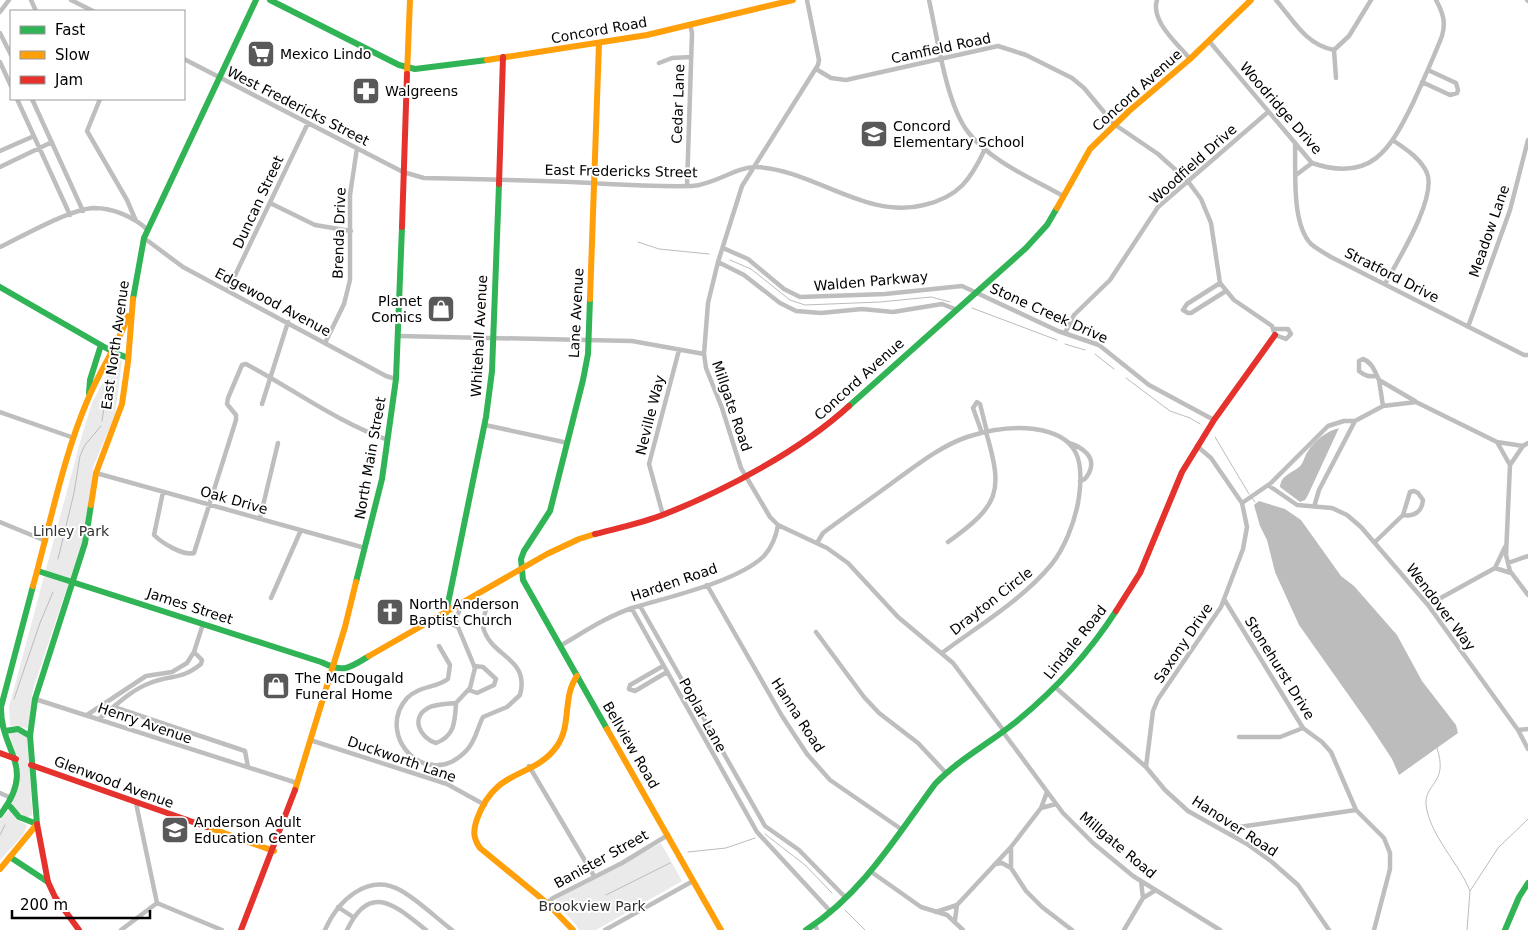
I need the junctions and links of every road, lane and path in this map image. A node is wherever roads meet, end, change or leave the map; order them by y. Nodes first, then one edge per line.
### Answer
1 (9, 0) edge
2 (71, 0) edge
3 (256, 0) edge
4 (270, 0) edge
5 (410, 0) edge
6 (793, 0) edge
7 (807, 0) edge
8 (929, 0) edge
9 (1157, 0) edge
10 (1251, 0) edge
11 (1276, 0) edge
12 (1371, 0) edge
13 (1436, 0) edge
14 (91, 10) edge
15 (0, 12) edge
16 (690, 24) junction
17 (0, 32) edge
18 (1209, 41) junction
19 (599, 43) junction
20 (1334, 50) junction
21 (10, 53) edge
22 (503, 57) junction
23 (691, 57) junction
24 (942, 59) junction
25 (1190, 59) junction
26 (185, 60) edge
27 (0, 62) edge
28 (659, 63) dead end
29 (406, 68) junction
30 (816, 69) junction
31 (1428, 70) junction
32 (219, 77) junction
33 (1336, 78) dead end
34 (1422, 82) junction
35 (10, 84) edge
36 (17, 100) edge
37 (32, 100) edge
38 (100, 100) edge
39 (1268, 112) junction
40 (308, 123) junction
41 (1114, 124) junction
42 (34, 136) junction
43 (1528, 140) edge
44 (1394, 141) junction
45 (52, 142) junction
46 (1295, 144) junction
47 (39, 148) junction
48 (357, 148) junction
49 (985, 149) junction
50 (0, 151) edge
51 (1312, 163) junction
52 (0, 167) edge
53 (755, 167) junction
54 (402, 172) junction
55 (1296, 175) junction
56 (498, 179) junction
57 (1187, 180) junction
58 (594, 183) junction
59 (687, 186) junction
60 (1063, 196) junction
61 (270, 203) junction
62 (83, 211) junction
63 (70, 216) junction
64 (136, 221) junction
65 (148, 230) junction
66 (351, 232) junction
67 (144, 238) junction
68 (0, 247) edge
69 (723, 248) junction
70 (718, 262) junction
71 (1220, 283) junction
72 (1385, 284) junction
73 (0, 287) edge
74 (228, 290) junction
75 (1226, 291) junction
76 (975, 292) junction
77 (131, 307) junction
78 (955, 309) junction
79 (288, 322) junction
80 (1468, 328) junction
81 (1274, 332) joint
82 (1066, 333) junction
83 (398, 336) junction
84 (494, 339) junction
85 (589, 340) junction
86 (325, 343) junction
87 (101, 346) junction
88 (679, 350) junction
89 (113, 352) junction
90 (704, 354) junction
91 (1528, 355) edge
92 (128, 358) junction
93 (271, 378) junction
94 (1378, 378) junction
95 (396, 379) junction
96 (88, 398) junction
97 (1416, 402) junction
98 (262, 404) dead end
99 (1383, 406) junction
100 (0, 412) edge
101 (1214, 420) junction
102 (1355, 421) junction
103 (485, 425) junction
104 (985, 432) junction
105 (74, 438) junction
106 (388, 440) junction
107 (1069, 442) junction
108 (1497, 442) junction
109 (278, 443) dead end
110 (568, 443) junction
111 (1528, 443) edge
112 (1198, 446) junction
113 (1523, 446) junction
114 (1510, 465) junction
115 (96, 473) junction
116 (745, 476) junction
117 (1080, 481) junction
118 (1268, 485) junction
119 (163, 492) junction
120 (1244, 502) junction
121 (210, 505) junction
122 (1314, 507) junction
123 (663, 515) junction
124 (1403, 515) junction
125 (260, 518) junction
126 (0, 522) edge
127 (778, 525) junction
128 (301, 530) junction
129 (46, 541) junction
130 (948, 542) dead end
131 (1374, 542) junction
132 (817, 543) junction
133 (1506, 545) junction
134 (365, 548) junction
135 (1528, 556) edge
136 (1508, 563) junction
137 (1495, 568) junction
138 (38, 571) junction
139 (520, 571) junction
140 (1512, 573) junction
141 (72, 582) junction
142 (707, 585) junction
143 (1528, 594) edge
144 (476, 596) junction
145 (272, 598) dead end
146 (1224, 599) junction
147 (462, 604) junction
148 (1428, 605) junction
149 (640, 606) junction
150 (632, 608) junction
151 (446, 613) junction
152 (437, 618) junction
153 (203, 624) junction
154 (458, 627) junction
155 (816, 632) dead end
156 (438, 646) dead end
157 (560, 646) junction
158 (194, 652) junction
159 (942, 653) junction
160 (474, 666) junction
161 (663, 666) junction
162 (332, 668) junction
163 (666, 672) junction
164 (577, 676) junction
165 (1055, 687) junction
166 (469, 690) junction
167 (35, 699) junction
168 (456, 703) junction
169 (114, 707) junction
170 (86, 715) junction
171 (99, 719) junction
172 (1, 721) edge
173 (1303, 728) junction
174 (1528, 728) edge
175 (1518, 730) junction
176 (5, 731) junction
177 (1003, 731) junction
178 (30, 736) junction
179 (1239, 737) dead end
180 (310, 740) junction
181 (1528, 749) edge
182 (0, 753) edge
183 (16, 759) junction
184 (31, 765) junction
185 (529, 766) junction
186 (248, 767) junction
187 (1146, 767) junction
188 (946, 773) junction
189 (297, 783) junction
190 (1047, 792) junction
191 (0, 793) edge
192 (9, 801) junction
193 (136, 803) junction
194 (1056, 804) junction
195 (485, 805) junction
196 (1042, 808) junction
197 (1356, 810) junction
198 (0, 814) edge
199 (37, 824) junction
200 (765, 826) junction
201 (900, 830) junction
202 (756, 831) junction
203 (1230, 834) junction
204 (668, 835) junction
205 (1011, 847) junction
206 (274, 851) junction
207 (10, 857) junction
208 (996, 864) junction
209 (1011, 868) junction
210 (0, 869) edge
211 (870, 871) junction
212 (594, 876) junction
213 (693, 881) junction
214 (1141, 881) junction
215 (48, 882) junction
216 (1528, 883) edge
217 (1156, 890) junction
218 (846, 898) junction
219 (1143, 898) junction
220 (157, 903) junction
221 (547, 904) junction
222 (957, 905) junction
223 (338, 907) junction
224 (831, 912) junction
225 (936, 912) junction
226 (353, 917) junction
227 (955, 920) junction
228 (816, 928) edge
229 (79, 930) edge
230 (120, 930) edge
231 (222, 930) edge
232 (241, 930) edge
233 (325, 930) edge
234 (347, 930) edge
235 (426, 930) edge
236 (452, 930) edge
237 (573, 930) edge
238 (605, 930) edge
239 (720, 930) edge
240 (806, 930) edge
241 (963, 930) edge
242 (1072, 930) edge
243 (1124, 930) edge
244 (1220, 930) edge
245 (1329, 930) edge
246 (1374, 930) edge
247 (1505, 930) edge

1 - 15 street
2 - 14 street
3 - 32 street, East North Avenue
4 - 29 street
5 - 29 street, North Main Street
6 - 16 street, Concord Road
7 - 30 street
8 - 24 street
9 - 25 street
10 - 18 street, Concord Avenue
11 - 20 street
12 - 20 street
13 - 31 street, Woodridge Drive
16 - 19 street, Concord Road
16 - 23 street, Cedar Lane
17 - 21 street
18 - 25 street, Concord Avenue
18 - 39 street, Woodridge Drive
19 - 22 street, Concord Road
19 - 58 street, Lane Avenue
20 - 33 street
22 - 29 street, Concord Road
22 - 56 street, Whitehall Avenue
23 - 28 street
23 - 59 street, Cedar Lane
24 - 30 street, Camfield Road
24 - 41 street, Camfield Road
24 - 49 street
25 - 41 street, Concord Avenue
26 - 32 street, West Fredericks Street
27 - 35 street
29 - 54 street, North Main Street
30 - 53 street, Millgate Road
31 - 34 street, Woodridge Drive
31 - 34 street
32 - 40 street, West Fredericks Street
32 - 65 street, East North Avenue
34 - 44 street, Woodridge Drive
36 - 42 street
37 - 45 street
38 - 64 street
39 - 46 street, Woodridge Drive
39 - 57 street, Woodfield Drive
40 - 48 street, West Fredericks Street
40 - 61 street, Duncan Street
41 - 57 street, Camfield Road
41 - 60 street, Concord Avenue
42 - 47 street
42 - 50 street
43 - 80 street, Meadow Lane
44 - 51 street, Woodridge Drive
44 - 72 street
45 - 47 street
45 - 62 street
46 - 51 street, Woodridge Drive
46 - 55 street, Stratford Drive
47 - 52 street
47 - 63 street
48 - 54 street, West Fredericks Street
48 - 66 street, Brenda Drive
49 - 53 street
49 - 60 street
51 - 55 street
53 - 59 street, East Fredericks Street
53 - 69 street, Millgate Road
54 - 56 street, East Fredericks Street
54 - 83 street, North Main Street
55 - 72 street, Stratford Drive
56 - 58 street, East Fredericks Street
56 - 84 street, Whitehall Avenue
57 - 71 street, Camfield Road
57 - 82 street, Woodfield Drive
58 - 59 street, East Fredericks Street
58 - 85 street, Lane Avenue
60 - 76 street, Concord Avenue
61 - 66 street
61 - 74 street, Duncan Street
62 - 63 street
62 - 64 street
63 - 68 street
64 - 65 street
65 - 67 street, East North Avenue
66 - 86 street, Brenda Drive
67 - 74 street, Edgewood Avenue
67 - 77 street, East North Avenue
69 - 70 street, Millgate Road
69 - 76 street, Walden Parkway
70 - 78 street, Walden Parkway
70 - 90 street, Millgate Road
71 - 75 street, Camfield Road
71 - 75 street
72 - 80 street, Stratford Drive
73 - 87 street
74 - 79 street, Edgewood Avenue
75 - 81 street, Camfield Road
76 - 78 street, Concord Avenue
76 - 82 street, Stone Creek Drive
77 - 89 street
77 - 92 street, East North Avenue
78 - 116 street, Concord Avenue
79 - 86 street, Edgewood Avenue
79 - 93 street
80 - 91 street, Stratford Drive
81 - 101 street, Lindale Road
82 - 101 street, Stone Creek Drive
83 - 84 street
83 - 95 street, North Main Street
84 - 85 street
84 - 103 street, Whitehall Avenue
85 - 88 street
85 - 110 street, Lane Avenue
86 - 95 street, Edgewood Avenue
87 - 89 street
87 - 96 street
88 - 90 street
88 - 123 street, Neville Way
89 - 92 street
89 - 96 street
90 - 116 street, Millgate Road
92 - 115 street, East North Avenue
93 - 98 street
93 - 106 street
93 - 121 street
94 - 94 street
94 - 97 street
94 - 99 street
95 - 106 street, North Main Street
96 - 105 street
97 - 99 street
97 - 108 street
99 - 102 street
100 - 105 street
101 - 112 street, Lindale Road
102 - 118 street
102 - 122 street
103 - 110 street
103 - 151 street, Whitehall Avenue
104 - 104 street
104 - 107 street, Drayton Circle
104 - 130 street
104 - 132 street, Drayton Circle
105 - 129 street
106 - 134 street, North Main Street
107 - 117 street, Drayton Circle
107 - 117 street, Drayton Circle
108 - 113 street
108 - 114 street
109 - 125 street
110 - 139 street, Lane Avenue
111 - 113 street
112 - 120 street
112 - 165 street, Lindale Road
113 - 114 street
114 - 133 street
115 - 119 street, Oak Drive
115 - 141 street, East North Avenue
116 - 123 street, Concord Avenue
116 - 127 street, Millgate Road
117 - 159 street, Drayton Circle
118 - 120 street
118 - 122 street, Wendover Way
119 - 121 street, Oak Drive
119 - 121 street
120 - 146 street, Saxony Drive
121 - 125 street, Oak Drive
122 - 131 street, Wendover Way
123 - 139 street, Concord Avenue
124 - 124 street
124 - 131 street
125 - 128 street, Oak Drive
126 - 129 street
127 - 132 street, Millgate Road
127 - 142 street, Harden Road
128 - 134 street, Oak Drive
128 - 145 street
129 - 138 street
131 - 148 street, Wendover Way
132 - 159 street, Millgate Road
133 - 136 street
133 - 137 street
134 - 162 street, North Main Street
135 - 136 street
136 - 140 street
137 - 140 street
137 - 148 street
138 - 141 street, James Street
138 - 172 street
139 - 144 street, Concord Avenue
139 - 157 street, Bellview Road
140 - 143 street
141 - 153 street, James Street
141 - 167 street, East North Avenue
142 - 149 street, Harden Road
142 - 201 street, Hanna Road
144 - 147 street, Concord Avenue
144 - 156 street
146 - 173 street, Stonehurst Drive
146 - 187 street, Saxony Drive
147 - 151 street, Concord Avenue
147 - 154 street
148 - 175 street, Wendover Way
149 - 150 street, Harden Road
149 - 200 street, Poplar Lane
150 - 157 street, Harden Road
150 - 161 street, Poplar Lane
151 - 152 street, Concord Avenue
152 - 154 street
152 - 162 street, Concord Avenue
153 - 158 street
153 - 162 street, James Street
154 - 160 street
155 - 188 street
157 - 164 street, Bellview Road
158 - 169 street
158 - 170 street
159 - 177 street, Millgate Road
160 - 166 street
160 - 166 street
161 - 163 street, Poplar Lane
161 - 163 street
162 - 180 street, North Main Street
163 - 202 street, Poplar Lane
164 - 185 street
164 - 204 street, Bellview Road
165 - 177 street, Lindale Road
165 - 187 street, Hanover Road
166 - 168 street
167 - 170 street, Henry Avenue
167 - 178 street, East North Avenue
168 - 168 street
169 - 171 street
169 - 186 street, Henry Avenue
170 - 171 street, Henry Avenue
171 - 186 street, Henry Avenue
172 - 176 street
173 - 179 street
173 - 197 street, Stonehurst Drive
174 - 175 street
175 - 181 street, Wendover Way
176 - 178 street
176 - 183 street
177 - 188 street, Lindale Road
177 - 190 street, Millgate Road
178 - 184 street, East North Avenue
180 - 189 street, North Main Street
180 - 195 street, Duckworth Lane
182 - 183 street
183 - 192 street
184 - 193 street, Glenwood Avenue
184 - 199 street, East North Avenue
185 - 195 street
185 - 212 street
186 - 189 street, Henry Avenue
187 - 203 street, Hanover Road
188 - 201 street, Lindale Road
189 - 206 street, North Main Street
190 - 194 street, Millgate Road
190 - 196 street
191 - 192 street
192 - 198 street
192 - 199 street
193 - 206 street, Glenwood Avenue
193 - 220 street
194 - 196 street
194 - 214 street, Millgate Road
195 - 221 street
196 - 205 street
197 - 203 street
197 - 246 street, Stonehurst Drive
199 - 207 street
199 - 215 street, East North Avenue
200 - 202 street
200 - 218 street, Poplar Lane
201 - 211 street, Lindale Road
202 - 224 street, Poplar Lane
203 - 245 street, Hanover Road
204 - 212 street, Banister Street
204 - 213 street, Bellview Road
205 - 208 street
205 - 209 street
206 - 232 street, North Main Street
207 - 210 street
207 - 215 street
208 - 209 street
208 - 222 street
209 - 242 street
211 - 218 street, Lindale Road
211 - 225 street
212 - 221 street, Banister Street
213 - 238 street
213 - 239 street, Bellview Road
214 - 217 street, Millgate Road
214 - 219 street
215 - 229 street
216 - 247 street
217 - 219 street
217 - 244 street, Millgate Road
218 - 224 street, Lindale Road
219 - 243 street
220 - 230 street
220 - 231 street
221 - 237 street
222 - 225 street
222 - 227 street
223 - 226 street
223 - 233 street
223 - 236 street
224 - 228 street, Lindale Road
225 - 227 street
226 - 234 street
226 - 235 street
227 - 241 street
228 - 240 street, Lindale Road

